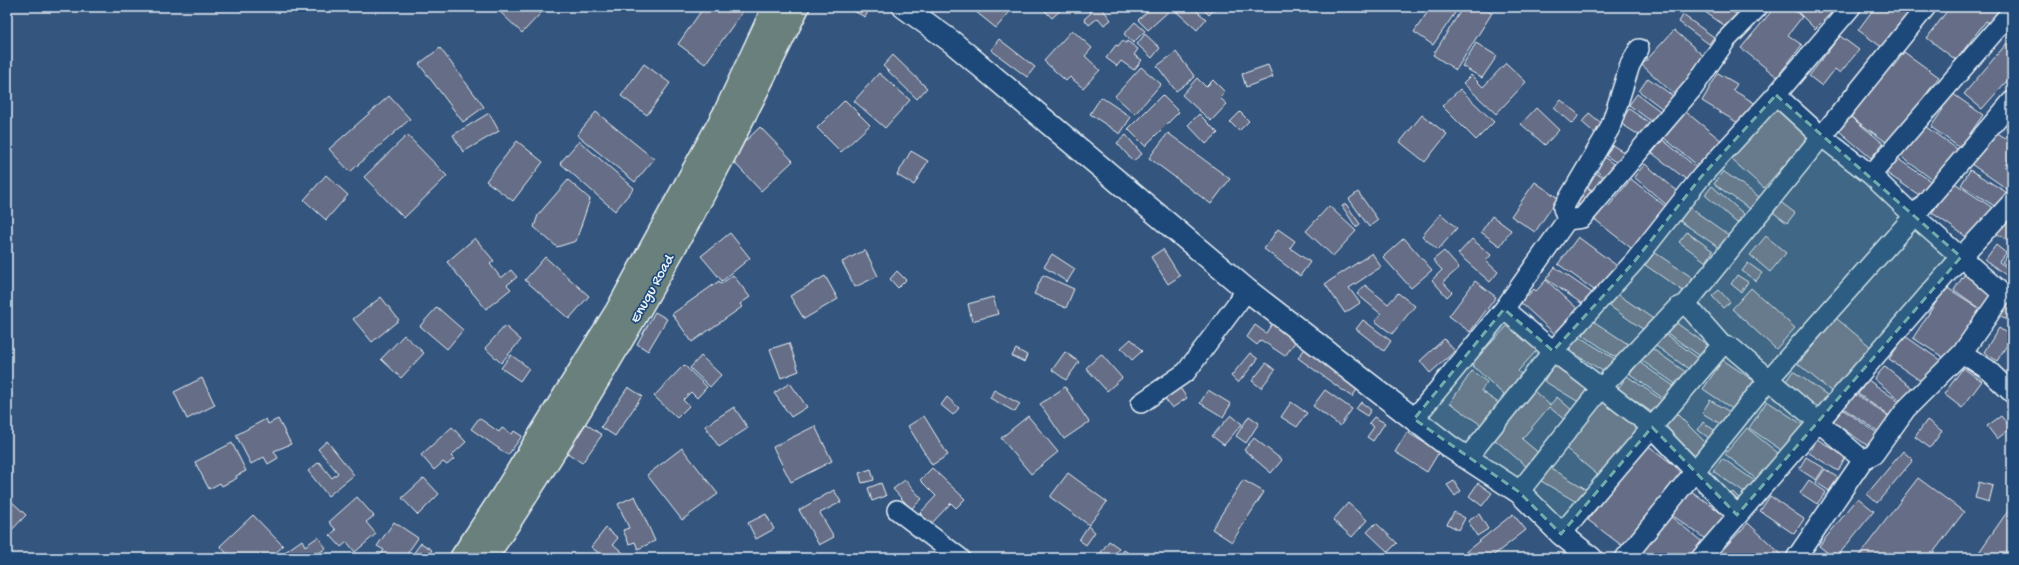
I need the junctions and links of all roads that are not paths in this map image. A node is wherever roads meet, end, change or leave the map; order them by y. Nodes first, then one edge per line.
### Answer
1 (774, 7) edge
2 (798, 7) edge
3 (904, 7) edge
4 (1758, 7) edge
5 (1851, 7) edge
6 (1926, 7) edge
7 (2012, 11) edge
8 (1639, 49) dead end
9 (1776, 95) junction
10 (2012, 101) edge
11 (1821, 136) junction
12 (1871, 175) junction
13 (2012, 202) edge
14 (1914, 216) junction
15 (1567, 220) junction
16 (1962, 257) junction
17 (1247, 290) junction
18 (1686, 304) junction
19 (1504, 309) junction
20 (1722, 345) junction
21 (1553, 351) junction
22 (1962, 353) junction
23 (1769, 379) junction
24 (1602, 387) junction
25 (2012, 393) edge
26 (1141, 403) dead end
27 (1414, 419) junction
28 (1820, 422) junction
29 (1652, 427) junction
30 (1468, 457) junction
31 (1863, 460) junction
32 (1694, 471) junction
33 (1519, 492) junction
34 (897, 510) dead end
35 (1737, 515) junction
36 (1561, 534) junction
37 (461, 558) edge
38 (486, 558) edge
39 (960, 558) edge
40 (1590, 558) edge
41 (1625, 558) edge
42 (1701, 558) edge
43 (1796, 558) edge

1 - 37 main road
2 - 38 main road, Enugu Road
3 - 17 street
4 - 15 street
5 - 9 street
6 - 11 street
7 - 12 street
8 - 15 street
9 - 11 street
9 - 21 street
10 - 14 street
11 - 12 street
11 - 18 street
12 - 14 street
13 - 16 street
14 - 16 street
14 - 23 street
15 - 19 street
16 - 22 street
16 - 28 street
17 - 26 street
17 - 27 street
18 - 20 street
18 - 24 street
19 - 21 street
19 - 27 street
20 - 23 street
20 - 29 street
21 - 24 street
21 - 30 street
22 - 25 street
22 - 31 street
23 - 28 street
23 - 32 street
24 - 29 street
24 - 33 street
27 - 30 street
28 - 31 street
28 - 35 street
29 - 32 street
29 - 36 street
30 - 33 street
31 - 43 street
32 - 35 street
32 - 41 street
33 - 36 street
34 - 39 street
35 - 42 street
36 - 40 street

